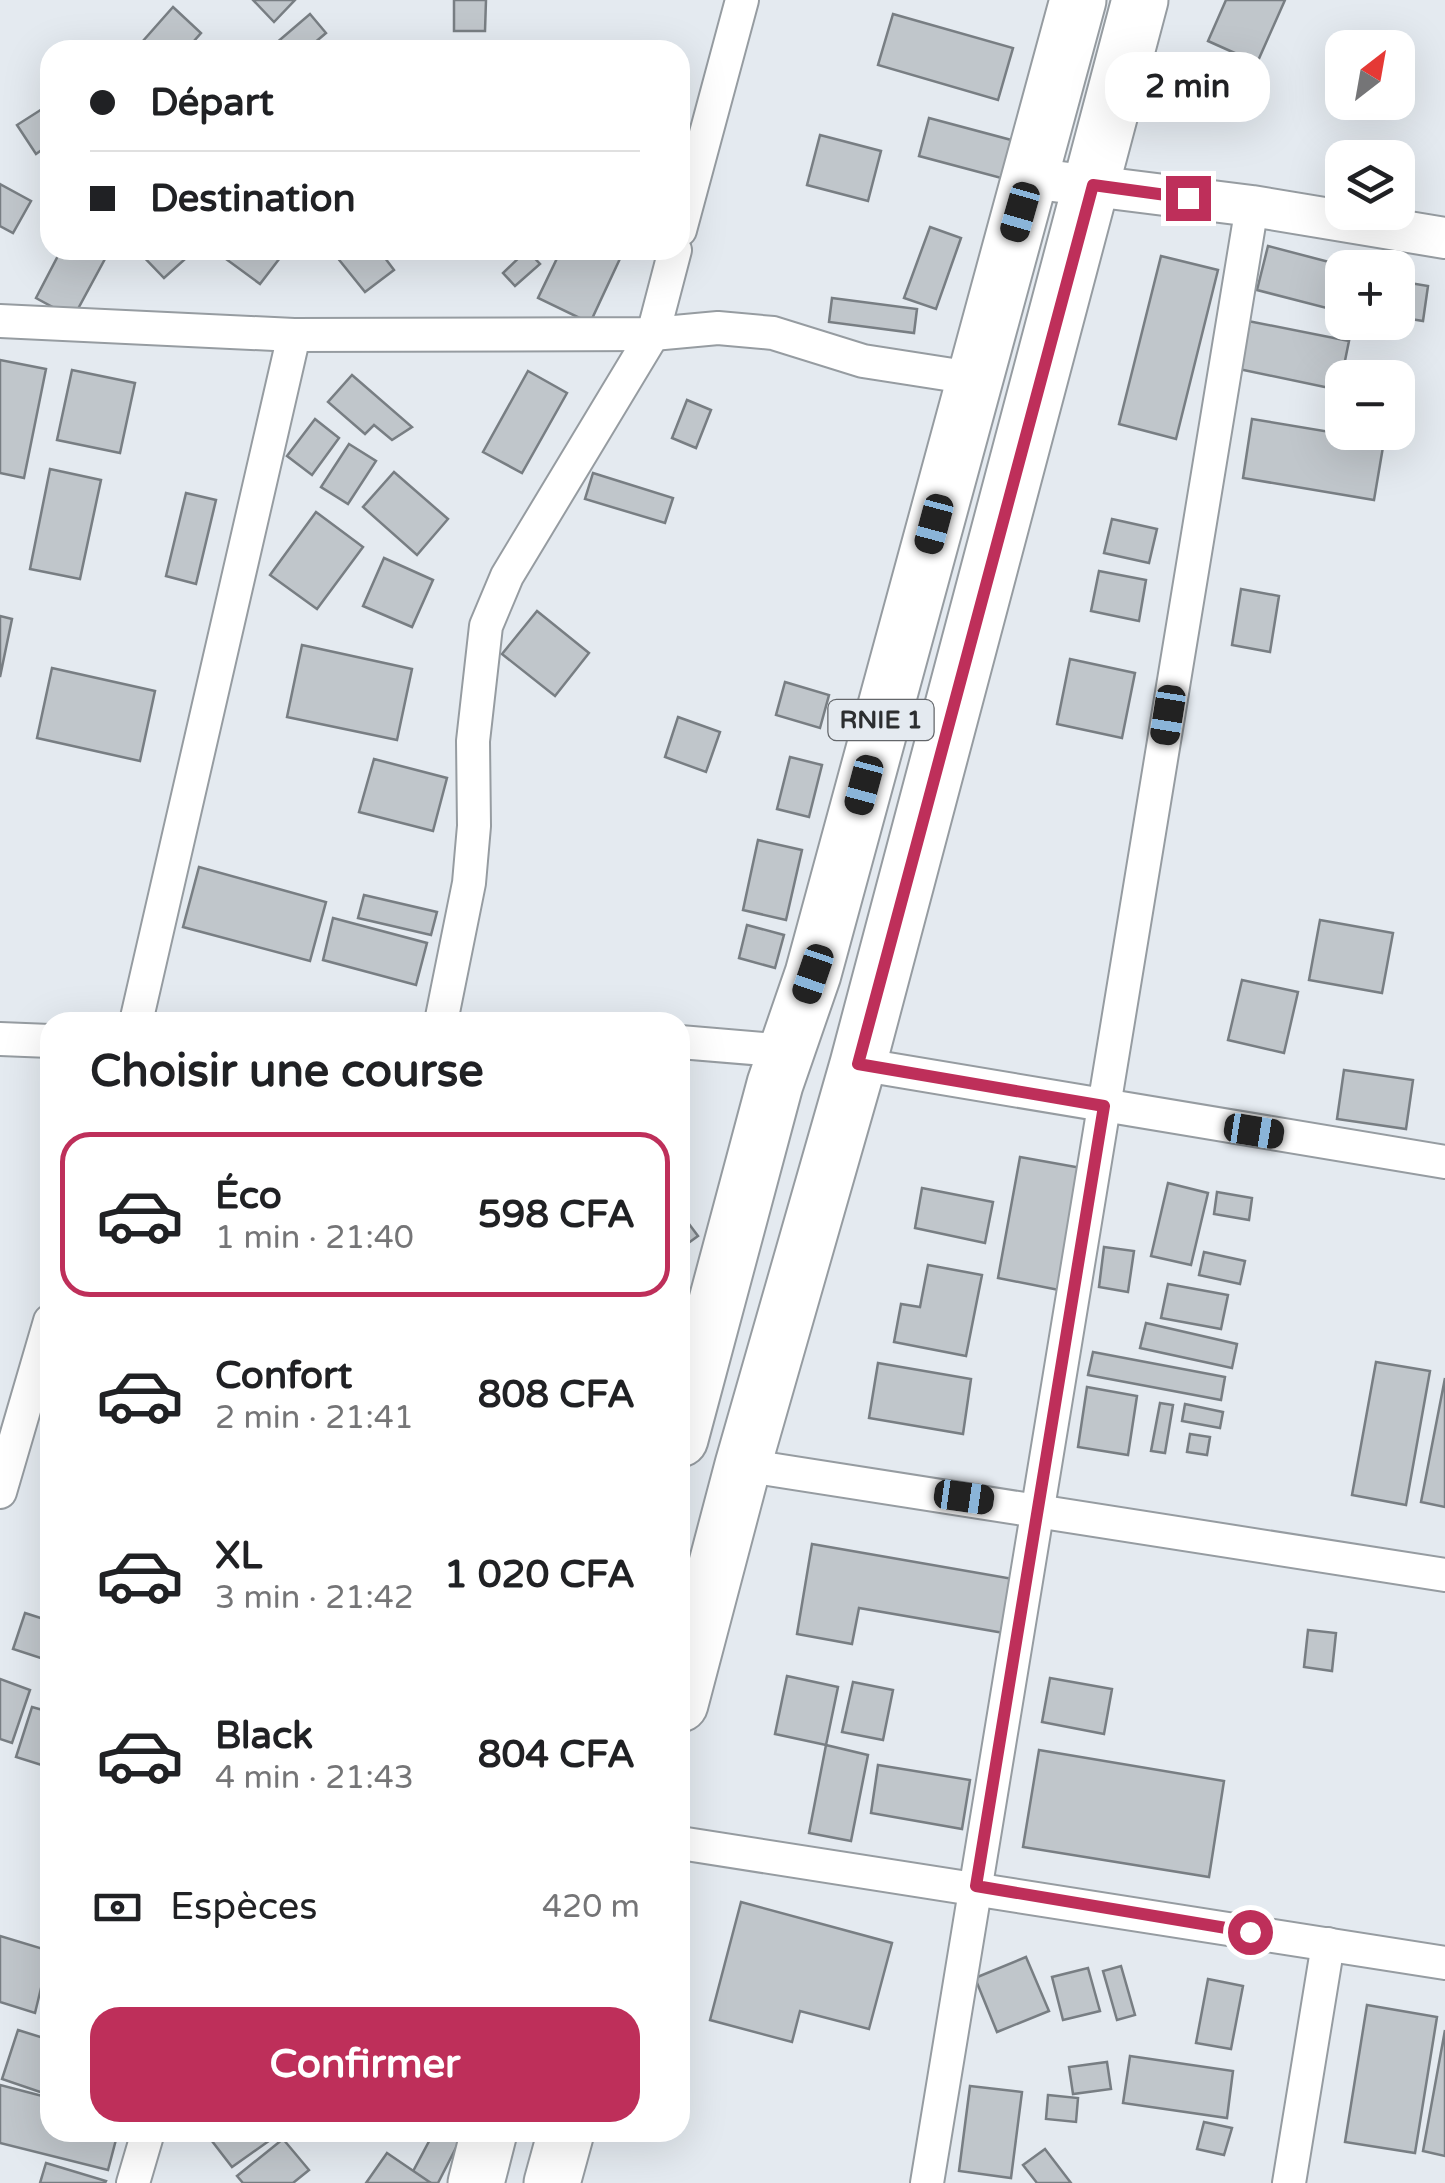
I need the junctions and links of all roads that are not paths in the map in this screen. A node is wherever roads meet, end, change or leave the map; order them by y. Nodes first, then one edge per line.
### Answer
1 (742, 0) edge
2 (1078, 0) edge
3 (1140, 0) edge
4 (1029, 178) junction
5 (1093, 185) junction
6 (690, 193) edge
7 (1252, 206) junction
8 (1445, 238) edge
9 (672, 260) edge
10 (0, 321) edge
11 (653, 334) junction
12 (294, 335) junction
13 (972, 378) junction
14 (138, 1012) edge
15 (443, 1012) edge
16 (0, 1039) edge
17 (40, 1041) edge
18 (690, 1043) edge
19 (787, 1051) junction
20 (858, 1064) junction
21 (1104, 1106) junction
22 (1444, 1157) edge
23 (40, 1355) edge
24 (690, 1403) edge
25 (743, 1464) junction
26 (0, 1492) edge
27 (1038, 1508) junction
28 (1445, 1576) edge
29 (690, 1666) edge
30 (690, 1844) edge
31 (976, 1886) junction
32 (1328, 1944) junction
33 (1445, 1963) edge
34 (145, 2142) edge
35 (486, 2142) edge
36 (563, 2142) edge
37 (133, 2183) edge
38 (476, 2183) edge
39 (552, 2183) edge
40 (928, 2183) edge
41 (1289, 2183) edge

1 - 6 street
2 - 4 highway, RNIE 1
3 - 5 highway, RNIE 1
4 - 5 street
4 - 13 highway, RNIE 1
5 - 7 street
5 - 20 highway, RNIE 1
7 - 8 street
7 - 21 street
9 - 11 street
10 - 12 street
11 - 12 street
11 - 13 street
11 - 15 street
12 - 14 street
13 - 19 highway, RNIE 1
16 - 17 street
18 - 19 street
19 - 24 highway, RNIE 1
20 - 21 street
20 - 25 highway, RNIE 1
21 - 22 street
21 - 27 street
23 - 26 street
25 - 27 street
25 - 29 highway, RNIE 1
27 - 28 street
27 - 31 street
30 - 31 street
31 - 32 street
31 - 40 street
32 - 33 street
32 - 41 street
34 - 37 street
35 - 38 highway
36 - 39 highway

